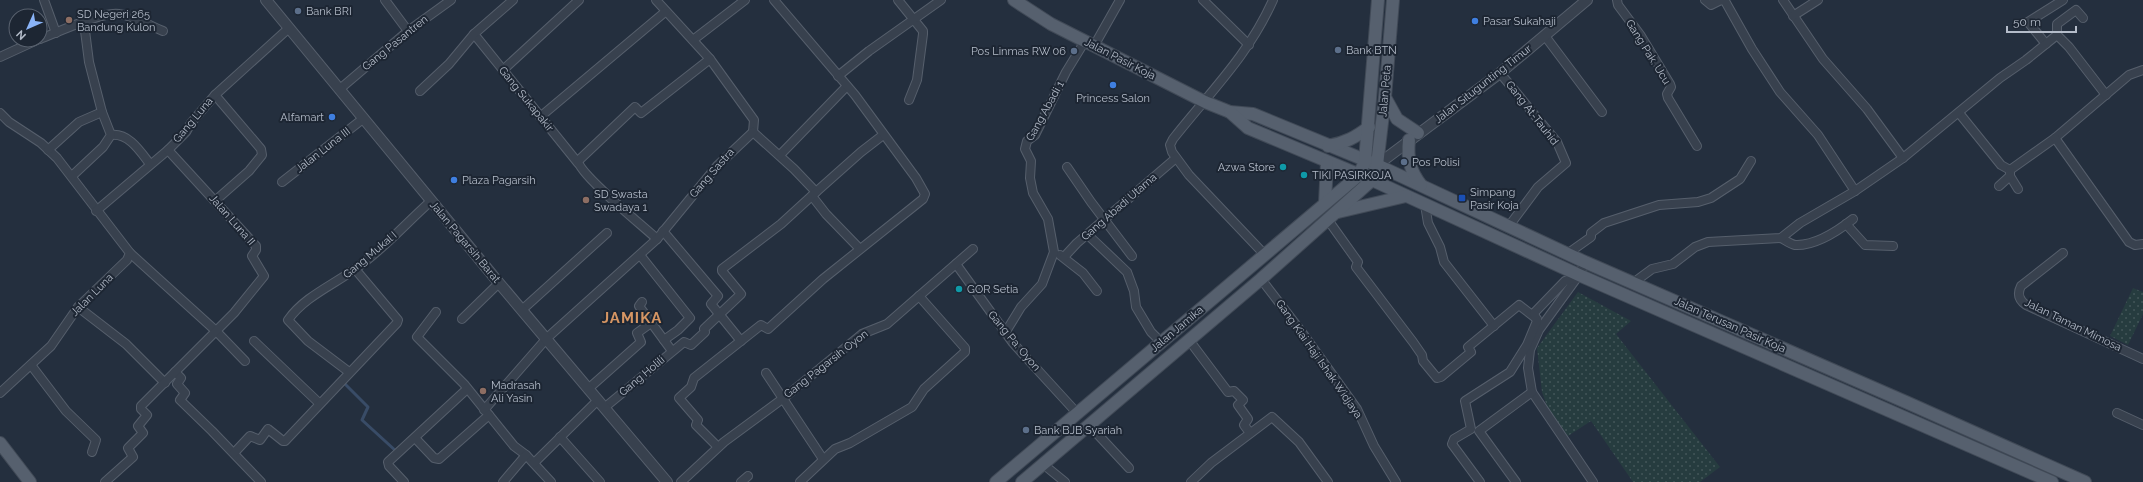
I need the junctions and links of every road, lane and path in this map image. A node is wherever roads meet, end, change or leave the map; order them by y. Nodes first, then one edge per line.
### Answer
1 (44, 0) edge
2 (266, 0) edge
3 (385, 0) edge
4 (436, 0) edge
5 (451, 0) edge
6 (513, 0) edge
7 (579, 0) edge
8 (656, 0) edge
9 (745, 0) edge
10 (774, 0) edge
11 (898, 0) edge
12 (941, 0) edge
13 (1014, 0) edge
14 (1120, 0) edge
15 (1203, 0) edge
16 (1274, 0) edge
17 (1378, 0) edge
18 (1393, 0) edge
19 (1587, 0) edge
20 (1617, 0) edge
21 (1705, 0) edge
22 (1783, 0) edge
23 (1818, 0) edge
24 (2063, 0) edge
25 (441, 7) junction
26 (665, 12) junction
27 (1793, 16) junction
28 (2083, 18) dead end
29 (914, 20) junction
30 (84, 23) junction
31 (289, 28) junction
32 (163, 31) dead end
33 (408, 31) junction
34 (56, 33) junction
35 (474, 34) junction
36 (2057, 35) junction
37 (48, 36) edge
38 (1545, 36) junction
39 (693, 40) junction
40 (1090, 44) junction
41 (2046, 44) junction
42 (1249, 45) junction
43 (20, 48) edge
44 (0, 57) edge
45 (710, 59) junction
46 (503, 70) junction
47 (2143, 70) edge
48 (1500, 73) junction
49 (838, 76) junction
50 (847, 86) junction
51 (341, 88) junction
52 (420, 91) dead end
53 (215, 95) junction
54 (2106, 95) junction
55 (1385, 98) junction
56 (909, 100) dead end
57 (1205, 102) junction
58 (102, 112) junction
59 (1230, 112) junction
60 (1602, 112) dead end
61 (0, 113) edge
62 (1959, 113) junction
63 (540, 117) junction
64 (364, 118) junction
65 (1369, 127) junction
66 (753, 132) junction
67 (111, 135) junction
68 (883, 135) junction
69 (1413, 137) junction
70 (2055, 138) junction
71 (1328, 146) junction
72 (1697, 146) dead end
73 (48, 150) junction
74 (168, 150) junction
75 (780, 155) junction
76 (1176, 158) junction
77 (1903, 158) junction
78 (1365, 161) junction
79 (1751, 161) dead end
80 (1327, 162) junction
81 (578, 163) junction
82 (150, 164) junction
83 (1377, 165) junction
84 (1067, 167) dead end
85 (2010, 173) junction
86 (1358, 175) junction
87 (72, 176) junction
88 (1372, 180) junction
89 (282, 182) dead end
90 (1422, 186) junction
91 (2000, 186) dead end
92 (2018, 189) dead end
93 (1855, 191) junction
94 (814, 194) junction
95 (1406, 196) junction
96 (216, 200) junction
97 (431, 201) junction
98 (1325, 203) junction
99 (1425, 205) junction
100 (96, 211) junction
101 (1332, 216) junction
102 (1104, 219) junction
103 (1853, 219) dead end
104 (1846, 224) junction
105 (1509, 226) junction
106 (664, 231) junction
107 (606, 233) dead end
108 (1087, 234) junction
109 (1781, 238) junction
110 (657, 239) junction
111 (2143, 244) edge
112 (1893, 246) dead end
113 (859, 248) junction
114 (973, 249) dead end
115 (130, 252) junction
116 (1054, 252) junction
117 (2063, 253) dead end
118 (1567, 254) junction
119 (640, 255) junction
120 (1265, 255) junction
121 (1132, 256) dead end
122 (1064, 257) junction
123 (1586, 262) junction
124 (956, 264) junction
125 (355, 269) junction
126 (1578, 277) junction
127 (1261, 279) junction
128 (499, 283) junction
129 (1633, 283) junction
130 (1097, 291) dead end
131 (919, 296) junction
132 (642, 302) dead end
133 (78, 308) junction
134 (523, 309) junction
135 (436, 312) dead end
136 (720, 314) junction
137 (462, 319) dead end
138 (1537, 319) junction
139 (651, 323) junction
140 (1494, 326) junction
141 (216, 331) junction
142 (1005, 333) junction
143 (547, 338) junction
144 (664, 340) junction
145 (1189, 340) junction
146 (254, 341) dead end
147 (741, 341) junction
148 (1162, 342) junction
149 (672, 351) junction
150 (2143, 359) edge
151 (245, 361) dead end
152 (31, 365) junction
153 (175, 372) junction
154 (349, 372) junction
155 (766, 373) dead end
156 (165, 383) junction
157 (467, 389) junction
158 (588, 389) junction
159 (1532, 392) junction
160 (0, 393) edge
161 (782, 399) junction
162 (319, 403) junction
163 (600, 404) junction
164 (486, 412) junction
165 (1077, 413) junction
166 (2117, 413) dead end
167 (1089, 425) junction
168 (2143, 426) edge
169 (1250, 433) junction
170 (560, 437) junction
171 (415, 438) junction
172 (0, 443) edge
173 (718, 447) junction
174 (92, 452) dead end
175 (234, 453) junction
176 (526, 455) junction
177 (823, 459) junction
178 (534, 463) junction
179 (1043, 464) junction
180 (1129, 468) dead end
181 (748, 476) dead end
182 (598, 481) edge
183 (30, 482) edge
184 (105, 482) edge
185 (261, 482) edge
186 (404, 482) edge
187 (503, 482) edge
188 (551, 482) edge
189 (666, 482) edge
190 (681, 482) edge
191 (741, 482) edge
192 (800, 482) edge
193 (996, 482) edge
194 (1022, 482) edge
195 (1065, 482) edge
196 (1191, 482) edge
197 (1328, 482) edge
198 (1396, 482) edge
199 (1480, 482) edge
200 (1516, 482) edge
201 (1594, 482) edge
202 (2052, 482) edge
203 (2084, 482) edge

1 - 34 street
2 - 31 street, Jalan Pagarsih Barat
3 - 33 street
4 - 25 street
5 - 25 street, Gang Pasantren
6 - 35 street
7 - 46 street
8 - 26 street
9 - 39 street
10 - 49 street
11 - 29 street
12 - 29 street
13 - 40 main road, Jalan Pasir Koja
14 - 40 street
15 - 42 street
16 - 42 street
17 - 65 main road, Jalan Peta
18 - 55 main road, Jalan Peta
19 - 38 street, Jalan Situgunting Timur
20 - 72 street, Gang Pak. Ucu
21 - 93 street
22 - 27 street
23 - 27 street
24 - 41 street
25 - 33 street, Gang Pasantren
26 - 39 street
26 - 63 street
27 - 77 street
28 - 36 street
29 - 49 street
29 - 56 street
30 - 32 street
30 - 34 street
30 - 58 street
31 - 51 street, Jalan Pagarsih Barat
31 - 53 street, Gang Luna
33 - 51 street, Gang Pasantren
34 - 37 street
35 - 46 street, Gang Sukapakir
35 - 52 street
36 - 41 street
36 - 54 street
38 - 48 street, Jalan Situgunting Timur
38 - 60 street
39 - 45 street
40 - 57 main road, Jalan Pasir Koja
40 - 116 street, Gang Abadi 1
41 - 62 street
42 - 57 street
43 - 44 street
45 - 66 street
45 - 81 street
46 - 63 street, Gang Sukapakir
47 - 54 street
48 - 69 street, Jalan Situgunting Timur
48 - 105 street, Gang At-Tauhid
49 - 50 street
50 - 68 street
50 - 75 street
51 - 64 street, Jalan Pagarsih Barat
53 - 74 street, Gang Luna
53 - 96 street
54 - 70 street
55 - 69 main road
55 - 83 main road, Jalan Peta
57 - 59 main road, Jalan Pasir Koja
57 - 76 street
58 - 67 street
58 - 73 street
59 - 71 main road, Jalan Pasir Koja
59 - 80 main road, Jalan Pasir Koja
61 - 73 street
62 - 77 street
62 - 85 street
63 - 81 street, Gang Sukapakir
64 - 89 street, Jalan Luna III
64 - 97 street, Jalan Pagarsih Barat
65 - 71 main road
65 - 78 main road, Jalan Peta
66 - 75 street
66 - 106 street, Gang Sastra
67 - 82 street
67 - 87 street
68 - 94 street
68 - 113 street
69 - 83 street, Jalan Situgunting Timur
69 - 90 main road
70 - 85 street
70 - 111 street
71 - 78 main road, Jalan Pasir Koja
73 - 87 street
74 - 82 street, Gang Luna
74 - 96 street, Jalan Luna II
75 - 94 street
76 - 102 street, Gang Abadi Utama
76 - 120 street
77 - 93 street
78 - 83 main road, Jalan Pasir Koja
78 - 86 main road, Jalan Peta
79 - 118 street
80 - 86 main road, Jalan Pasir Koja
80 - 98 main road
81 - 110 street, Gang Sukapakir
82 - 100 street, Gang Luna
83 - 88 main road, Jalan Peta
83 - 90 main road, Jalan Terusan Pasir Koja
84 - 102 street
85 - 91 street
85 - 92 street
86 - 88 main road, Jalan Pasir Koja
86 - 98 main road, Jalan Jamika
87 - 100 street
88 - 95 main road, Jalan Terusan Pasir Koja
88 - 101 main road, Jalan Jamika
90 - 105 main road, Jalan Terusan Pasir Koja
93 - 109 street
94 - 113 street
94 - 136 street, Gang Holili
95 - 99 main road, Jalan Terusan Pasir Koja
95 - 101 main road
96 - 141 street, Jalan Luna II
97 - 125 street, Gang Mukal I
97 - 128 street, Jalan Pagarsih Barat
98 - 120 main road, Jalan Jamika
99 - 126 main road, Jalan Terusan Pasir Koja
99 - 140 street
100 - 115 street
101 - 127 main road, Jalan Jamika
101 - 140 street
102 - 108 street, Gang Abadi Utama
102 - 121 street
103 - 104 street
104 - 109 street
104 - 112 street
105 - 118 main road, Jalan Terusan Pasir Koja
106 - 110 street, Gang Sastra
106 - 136 street
107 - 134 street
108 - 122 street, Gang Abadi Utama
108 - 148 street
109 - 129 street
110 - 119 street, Gang Sastra
113 - 147 street
114 - 124 street, Gang Pagarsih Oyon
115 - 133 street, Jalan Luna
115 - 141 street
116 - 122 street
116 - 142 street
117 - 150 street, Jalan Taman Mimosa
118 - 123 main road, Jalan Terusan Pasir Koja
119 - 143 street, Gang Sastra
119 - 144 street
120 - 148 main road, Jalan Jamika
122 - 130 street
123 - 126 street
123 - 129 main road, Jalan Terusan Pasir Koja
124 - 131 street, Gang Pagarsih Oyon
124 - 142 street, Gang Pa. Oyon
125 - 154 street
125 - 154 street, Gang Mukal I
126 - 138 street
126 - 159 street
126 - 202 main road, Jalan Terusan Pasir Koja
127 - 145 main road, Jalan Jamika
127 - 198 street, Gang Kiai Haji Ishak Widjaya
128 - 134 street, Jalan Pagarsih Barat
128 - 137 street
129 - 203 main road, Jalan Terusan Pasir Koja
131 - 161 street, Gang Pagarsih Oyon
131 - 177 street
132 - 139 street
133 - 152 street, Jalan Luna
133 - 156 street
134 - 143 street, Jalan Pagarsih Barat
135 - 157 street
136 - 147 street
136 - 149 street, Gang Holili
138 - 140 street
138 - 199 street
139 - 144 street
139 - 158 street
141 - 151 street
141 - 153 street
142 - 165 street, Gang Pa. Oyon
143 - 158 street, Jalan Pagarsih Barat
143 - 164 street, Gang Sastra
144 - 149 street
145 - 167 main road, Jalan Jamika
145 - 169 street
146 - 162 street
147 - 173 street
148 - 165 main road, Jalan Jamika
149 - 163 street, Gang Holili
152 - 160 street, Jalan Luna
152 - 174 street
153 - 156 street
153 - 175 street
154 - 162 street
155 - 161 street
156 - 184 street
157 - 164 street
157 - 171 street
158 - 163 street, Jalan Pagarsih Barat
159 - 200 street
159 - 201 street
161 - 173 street, Gang Pagarsih Oyon
161 - 177 street
162 - 175 street
163 - 170 street, Gang Holili
163 - 189 street, Jalan Pagarsih Barat
164 - 171 street, Gang Sastra
164 - 176 street
165 - 193 main road, Jalan Jamika
166 - 168 street
167 - 179 main road, Jalan Jamika
167 - 180 street
169 - 196 street
169 - 197 street
170 - 178 street, Gang Holili
170 - 182 street
171 - 186 street
172 - 183 main road
173 - 190 street, Gang Pagarsih Oyon
175 - 185 street
176 - 178 street
176 - 187 street
177 - 192 street
178 - 188 street
179 - 194 main road, Jalan Jamika
179 - 195 street
181 - 191 street

